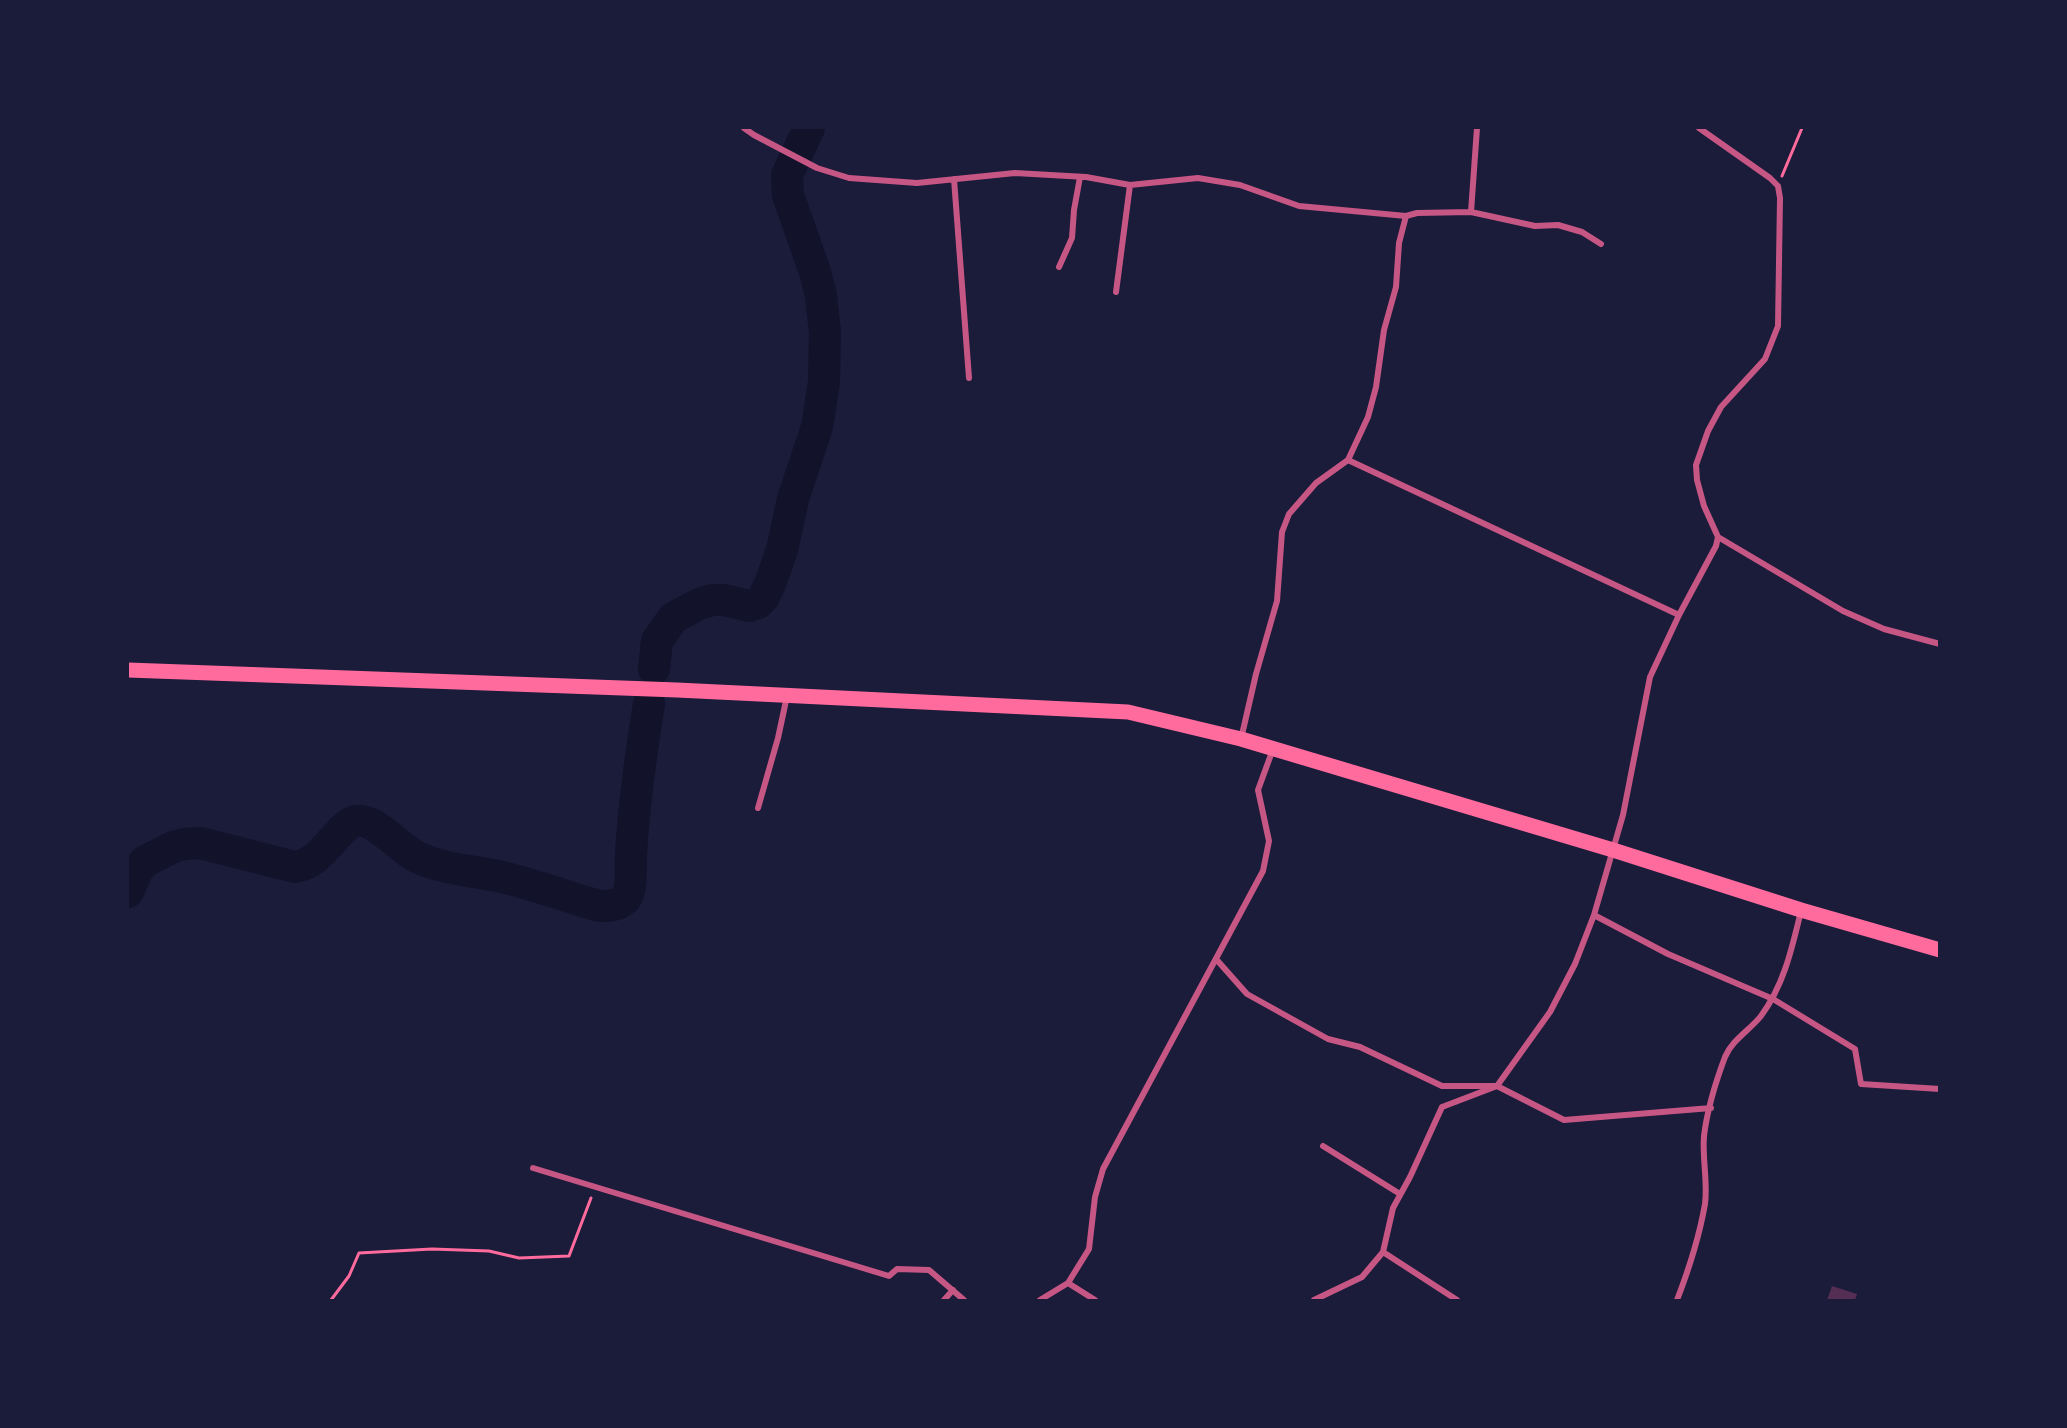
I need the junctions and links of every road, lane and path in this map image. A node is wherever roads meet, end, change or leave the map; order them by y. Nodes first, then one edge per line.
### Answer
1 (744, 128) edge
2 (1477, 128) edge
3 (1699, 128) edge
4 (1802, 128) edge
5 (1080, 177) junction
6 (954, 179) junction
7 (1130, 185) junction
8 (1778, 186) junction
9 (1471, 212) junction
10 (1406, 216) junction
11 (1601, 244) dead end
12 (1059, 267) dead end
13 (1116, 292) dead end
14 (969, 378) dead end
15 (1348, 460) junction
16 (1718, 537) junction
17 (1679, 615) junction
18 (1940, 644) edge
19 (128, 670) edge
20 (787, 695) junction
21 (1241, 739) junction
22 (1273, 749) junction
23 (758, 808) dead end
24 (1613, 850) junction
25 (1801, 910) junction
26 (1594, 915) junction
27 (1940, 950) edge
28 (1216, 959) junction
29 (1773, 999) junction
30 (1497, 1086) junction
31 (1940, 1089) edge
32 (1711, 1108) junction
33 (1323, 1146) dead end
34 (533, 1168) dead end
35 (595, 1187) junction
36 (1400, 1194) junction
37 (1383, 1252) junction
38 (1068, 1283) junction
39 (953, 1290) junction
40 (331, 1300) edge
41 (944, 1300) edge
42 (964, 1300) edge
43 (1040, 1300) edge
44 (1095, 1300) edge
45 (1314, 1300) edge
46 (1458, 1300) edge
47 (1677, 1300) edge

1 - 6 street
2 - 9 street
3 - 8 street
4 - 8 path
5 - 6 street
5 - 7 street
5 - 12 street
6 - 14 street
7 - 10 street
7 - 13 street
8 - 16 street
9 - 10 street
9 - 11 street
10 - 15 street
15 - 17 street
15 - 21 street
16 - 17 street
16 - 18 street
17 - 24 street
19 - 20 main road
20 - 21 main road
20 - 23 street
21 - 22 main road
22 - 24 main road
22 - 28 street
24 - 25 main road
24 - 26 street
25 - 27 main road
25 - 29 street
26 - 29 street
26 - 30 street
28 - 30 street
28 - 38 street
29 - 31 street
29 - 32 street
30 - 32 street
30 - 36 street
32 - 47 street
33 - 36 street
34 - 35 street
35 - 39 street
35 - 40 path
36 - 37 street
37 - 45 street
37 - 46 street
38 - 43 street
38 - 44 street
39 - 41 street
39 - 42 street

